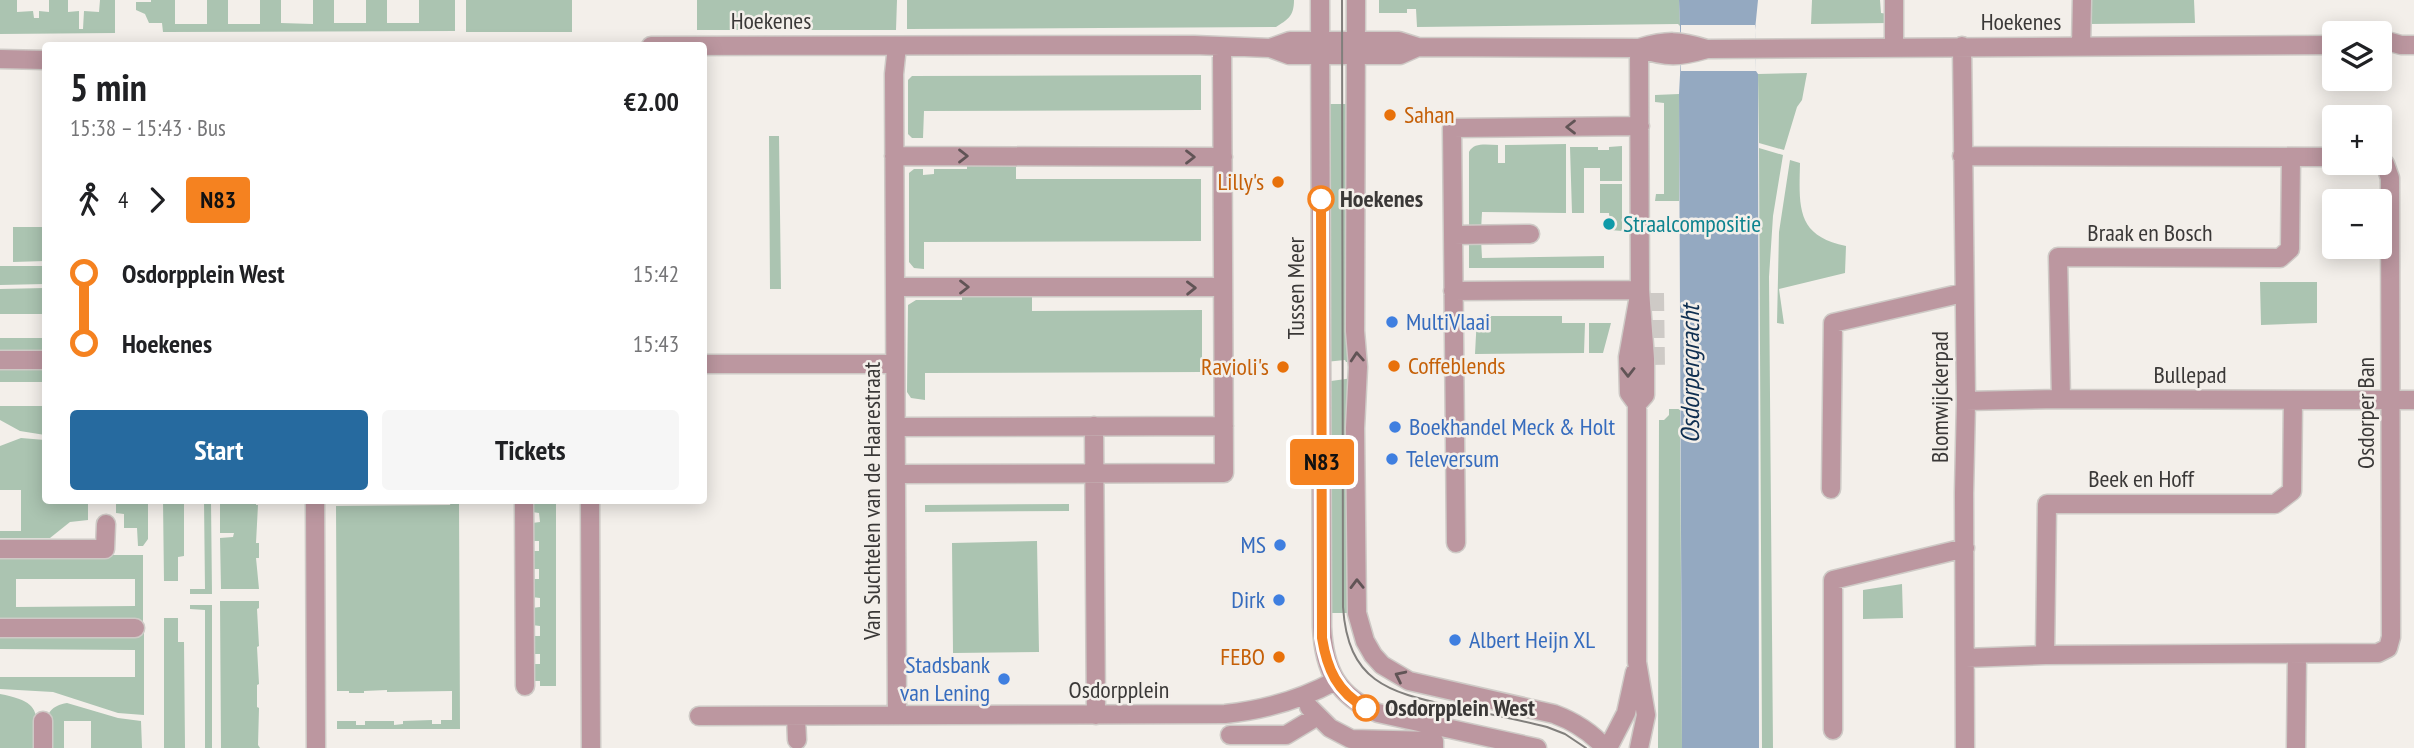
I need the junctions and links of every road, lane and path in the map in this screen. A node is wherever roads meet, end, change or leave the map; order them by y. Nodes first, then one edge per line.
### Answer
1 (1320, 0) edge
2 (1356, 0) edge
3 (1894, 0) edge
4 (2082, 0) edge
5 (707, 45) edge
6 (2322, 45) edge
7 (897, 46) junction
8 (1962, 46) junction
9 (1222, 47) junction
10 (2081, 47) junction
11 (1320, 48) junction
12 (1355, 48) junction
13 (1639, 48) junction
14 (1894, 48) junction
15 (0, 59) edge
16 (42, 60) edge
17 (1640, 126) junction
18 (894, 156) junction
19 (1962, 156) junction
20 (1223, 157) junction
21 (2322, 157) edge
22 (2291, 158) junction
23 (2389, 175) edge
24 (1530, 234) dead end
25 (1453, 235) junction
26 (895, 287) junction
27 (1223, 288) junction
28 (1640, 290) junction
29 (1453, 291) junction
30 (1964, 293) junction
31 (0, 360) edge
32 (42, 360) edge
33 (707, 364) edge
34 (895, 364) junction
35 (2062, 399) junction
36 (2292, 400) junction
37 (2414, 400) edge
38 (1966, 401) junction
39 (2391, 401) junction
40 (1094, 426) junction
41 (1224, 426) junction
42 (896, 427) junction
43 (896, 474) junction
44 (1095, 474) junction
45 (1831, 489) dead end
46 (315, 504) edge
47 (524, 504) edge
48 (590, 504) edge
49 (106, 524) dead end
50 (1456, 543) dead end
51 (1965, 548) junction
52 (0, 549) edge
53 (0, 628) edge
54 (135, 628) dead end
55 (2297, 654) junction
56 (2045, 656) junction
57 (1966, 659) junction
58 (1637, 662) junction
59 (1335, 681) junction
60 (525, 686) dead end
61 (897, 715) junction
62 (1096, 715) junction
63 (699, 716) dead end
64 (796, 716) junction
65 (43, 721) dead end
66 (1833, 730) dead end
67 (1230, 735) dead end
68 (797, 740) dead end
69 (1286, 742) edge
70 (1351, 744) edge
71 (43, 748) edge
72 (316, 748) edge
73 (592, 748) edge
74 (1434, 748) edge
75 (1537, 748) edge
76 (1606, 748) edge
77 (1639, 748) edge
78 (1965, 748) edge
79 (2296, 748) edge

1 - 11 street, Tussen Meer
2 - 12 street
3 - 14 street
4 - 10 street
5 - 7 street, Hoekenes
6 - 10 street, Hoekenes
7 - 9 street, Hoekenes
7 - 18 street, Van Suchtelen van de Haarestraat
8 - 10 street, Hoekenes
8 - 14 street, Hoekenes
8 - 19 street, Blomwijckerpad
9 - 11 street, Hoekenes
9 - 20 street
11 - 12 street, Hoekenes
11 - 59 street, Tussen Meer
12 - 13 street, Hoekenes
76 -> 12 street
13 - 14 street, Hoekenes
13 - 17 street
15 - 16 street
17 -> 25 street
17 - 28 street
18 -> 20 street
18 - 26 street, Van Suchtelen van de Haarestraat
19 - 22 street
19 - 30 street, Blomwijckerpad
20 - 27 street
21 - 22 street
22 - 35 street, Braak en Bosch
23 - 39 street, Osdorper Ban
24 - 25 street
25 - 29 street
26 -> 27 street
26 - 34 street, Van Suchtelen van de Haarestraat
27 - 41 street
28 - 29 street
28 - 58 street
29 - 50 street
30 - 38 street, Blomwijckerpad
30 - 45 street
31 - 32 street
33 - 34 street
34 - 42 street, Van Suchtelen van de Haarestraat
35 - 36 street, Bullepad
35 - 38 street, Bullepad
36 - 39 street, Bullepad
36 - 56 street, Beek en Hoff
37 - 39 street, Bullepad
38 - 51 street, Blomwijckerpad
39 - 55 street, Osdorper Ban
40 - 41 street
40 - 42 street
40 - 44 street
41 - 44 street
42 - 43 street, Van Suchtelen van de Haarestraat
43 - 44 street
43 - 61 street, Van Suchtelen van de Haarestraat
44 - 62 street
46 - 72 street
47 - 60 street
48 - 73 street
49 - 52 street
51 - 57 street, Blomwijckerpad
51 - 66 street
53 - 54 street
55 - 56 street
55 - 79 street
56 - 57 street
57 - 78 street, Blomwijckerpad
58 - 76 street
58 - 77 street
59 - 62 street, Osdorpplein
59 - 75 street
61 - 62 street, Osdorpplein
61 - 64 street, Osdorpplein
63 - 64 street, Osdorpplein
64 - 68 street
65 - 71 street
67 - 69 street
69 - 70 street
70 - 74 street

